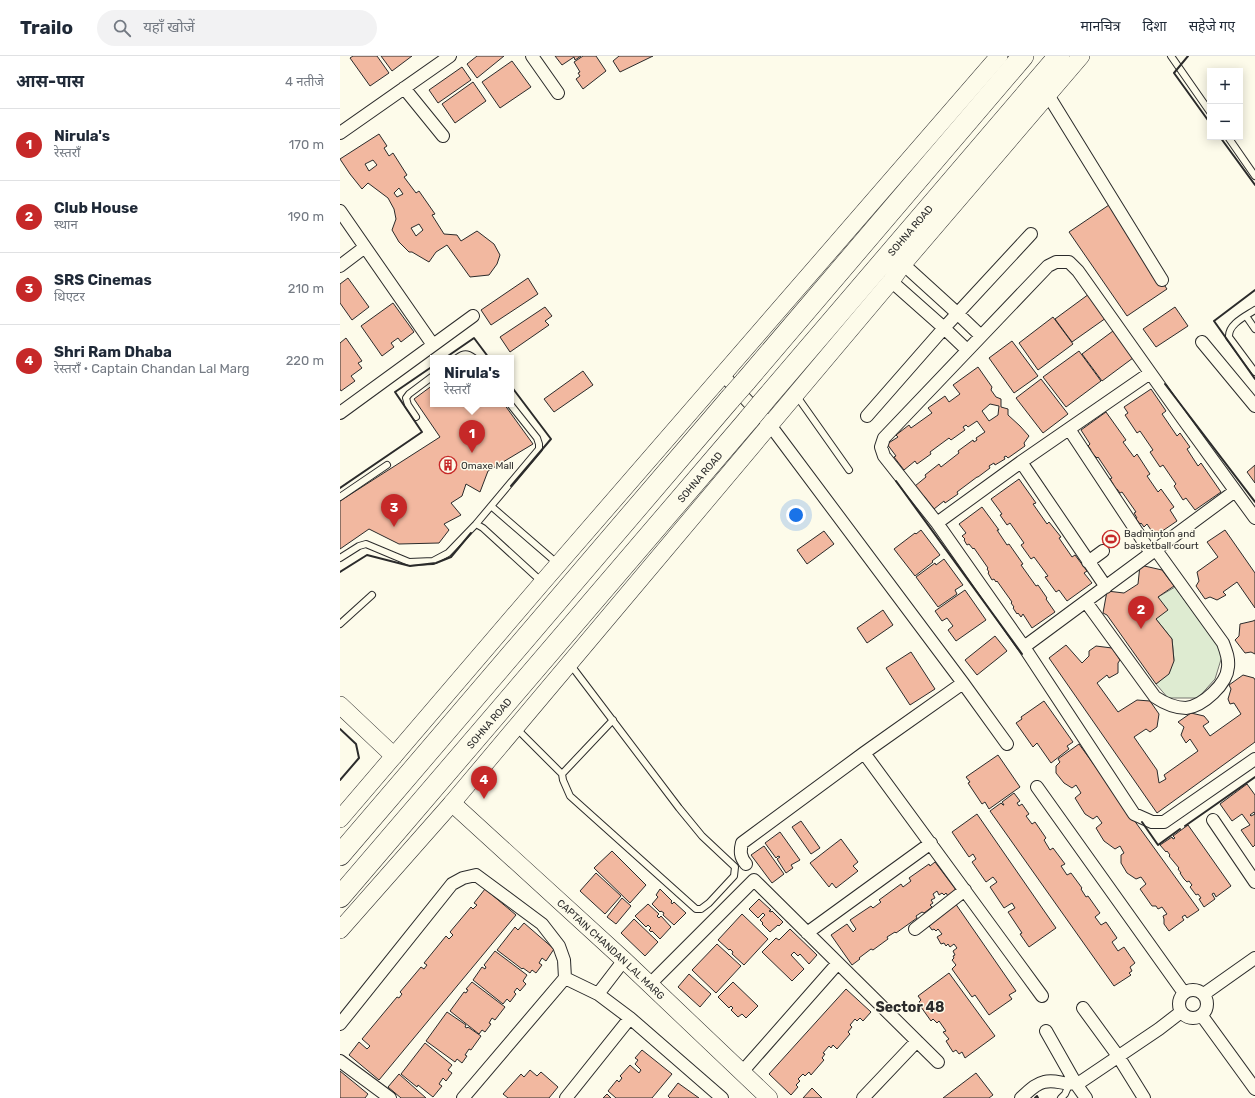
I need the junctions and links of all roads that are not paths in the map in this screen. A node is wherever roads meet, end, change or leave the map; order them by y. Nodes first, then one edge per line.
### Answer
1 (450, 56) edge
2 (532, 56) edge
3 (999, 56) edge
4 (1023, 56) edge
5 (1059, 56) edge
6 (1081, 56) edge
7 (1171, 56) edge
8 (404, 88) junction
9 (558, 93) dead end
10 (1048, 95) junction
11 (1207, 108) edge
12 (340, 133) edge
13 (442, 136) dead end
14 (1230, 140) edge
15 (1255, 176) edge
16 (340, 211) edge
17 (1031, 234) dead end
18 (365, 247) junction
19 (903, 264) junction
20 (340, 266) edge
21 (1162, 280) dead end
22 (891, 281) junction
23 (1255, 310) edge
24 (958, 314) junction
25 (473, 316) dead end
26 (1246, 316) junction
27 (944, 328) junction
28 (1255, 329) edge
29 (981, 336) junction
30 (1202, 342) dead end
31 (433, 345) junction
32 (967, 350) junction
33 (1255, 372) edge
34 (1150, 373) junction
35 (723, 375) junction
36 (430, 378) edge
37 (796, 394) junction
38 (1255, 406) edge
39 (512, 407) edge
40 (340, 413) edge
41 (416, 416) dead end
42 (867, 416) dead end
43 (770, 425) junction
44 (1069, 429) junction
45 (1022, 462) junction
46 (386, 465) dead end
47 (849, 470) dead end
48 (1235, 491) junction
49 (340, 498) edge
50 (491, 506) junction
51 (1255, 518) edge
52 (937, 523) junction
53 (476, 524) junction
54 (1103, 551) dead end
55 (1153, 551) junction
56 (340, 558) edge
57 (1088, 562) junction
58 (558, 564) junction
59 (542, 583) junction
60 (1106, 587) junction
61 (372, 595) dead end
62 (1086, 602) junction
63 (340, 624) edge
64 (1024, 647) junction
65 (569, 663) junction
66 (963, 683) junction
67 (340, 705) edge
68 (613, 720) junction
69 (515, 727) junction
70 (1007, 744) dead end
71 (864, 753) junction
72 (394, 756) junction
73 (1255, 759) edge
74 (562, 774) junction
75 (1037, 787) dead end
76 (452, 803) junction
77 (340, 819) edge
78 (1213, 820) dead end
79 (931, 843) junction
80 (340, 855) edge
81 (746, 864) dead end
82 (1255, 882) edge
83 (965, 890) junction
84 (340, 897) edge
85 (915, 929) dead end
86 (340, 930) edge
87 (807, 933) junction
88 (1255, 958) edge
89 (624, 960) junction
90 (838, 963) junction
91 (565, 978) junction
92 (649, 985) junction
93 (1184, 993) junction
94 (598, 994) junction
95 (1204, 994) junction
96 (1042, 996) dead end
97 (1083, 1008) dead end
98 (1181, 1012) junction
99 (1202, 1016) junction
100 (630, 1018) junction
101 (340, 1024) edge
102 (1046, 1031) dead end
103 (917, 1041) junction
104 (1118, 1056) junction
105 (340, 1061) edge
106 (938, 1062) dead end
107 (742, 1072) junction
108 (1072, 1084) junction
109 (1255, 1089) edge
110 (390, 1098) edge
111 (463, 1098) edge
112 (566, 1098) edge
113 (722, 1098) edge
114 (769, 1098) edge
115 (863, 1098) edge
116 (1021, 1098) edge
117 (1061, 1098) edge
118 (1086, 1098) edge
119 (1144, 1098) edge

1 - 8 street
2 - 9 street
3 - 35 main road
4 - 80 highway, bridge
5 - 84 highway, SOHNA ROAD, bridge
6 - 10 main road
7 - 11 lane
8 - 12 street
8 - 13 street
10 - 19 main road
10 - 21 street
14 - 15 lane
16 - 18 street
17 - 24 street
18 - 20 street
18 - 31 street
19 - 22 main road
19 - 24 street
22 - 27 street
22 - 37 main road
23 - 26 lane
24 - 27 street
24 - 29 street
25 - 31 street
26 - 28 lane
26 - 33 lane
27 - 32 street
27 - 42 street
29 - 32 street
29 - 34 street
30 - 38 street
31 - 40 street
32 - 52 street
34 - 44 street
34 - 48 street
35 - 43 street
35 - 58 main road
36 - 41 lane
37 - 43 main road
37 - 47 lane
39 - 50 lane
43 - 65 main road
43 - 66 street
44 - 45 street
44 - 55 street
45 - 52 street
45 - 57 street
46 - 49 lane
48 - 51 street
48 - 55 street
50 - 53 lane
50 - 58 lane
52 - 64 street
53 - 56 lane
53 - 59 lane
54 - 57 street
55 - 60 street
55 - 62 street
57 - 60 street
58 - 59 main road
59 - 72 main road
60 - 62 street
61 - 63 lane
62 - 64 street
64 - 73 street
65 - 68 lane
65 - 69 main road
66 - 70 street
66 - 71 street
67 - 72 main road
68 - 74 lane
68 - 74 lane
69 - 74 lane
69 - 76 main road
71 - 79 street
71 - 81 street
72 - 77 main road
75 - 93 street
76 - 86 main road
76 - 89 main road, CAPTAIN CHANDAN LAL MARG
78 - 82 street
79 - 83 street
79 - 87 street
83 - 85 street
83 - 96 street
87 - 90 street
87 - 92 street
88 - 95 street
89 - 92 main road, CAPTAIN CHANDAN LAL MARG
89 - 94 street
90 - 103 street
90 - 107 street
91 - 94 street
91 - 101 street
91 - 111 street
92 - 107 main road, CAPTAIN CHANDAN LAL MARG
93 - 95 street
93 - 98 street
94 - 100 street
95 - 99 street
97 - 104 street
98 - 99 street
98 - 104 street
99 - 109 street
100 - 112 street
100 - 113 street
102 - 108 street
103 - 106 street
103 - 115 street
104 - 108 street
104 - 119 street
105 - 110 street
107 - 114 main road, CAPTAIN CHANDAN LAL MARG
108 - 116 street
108 - 117 lane
108 - 118 street

